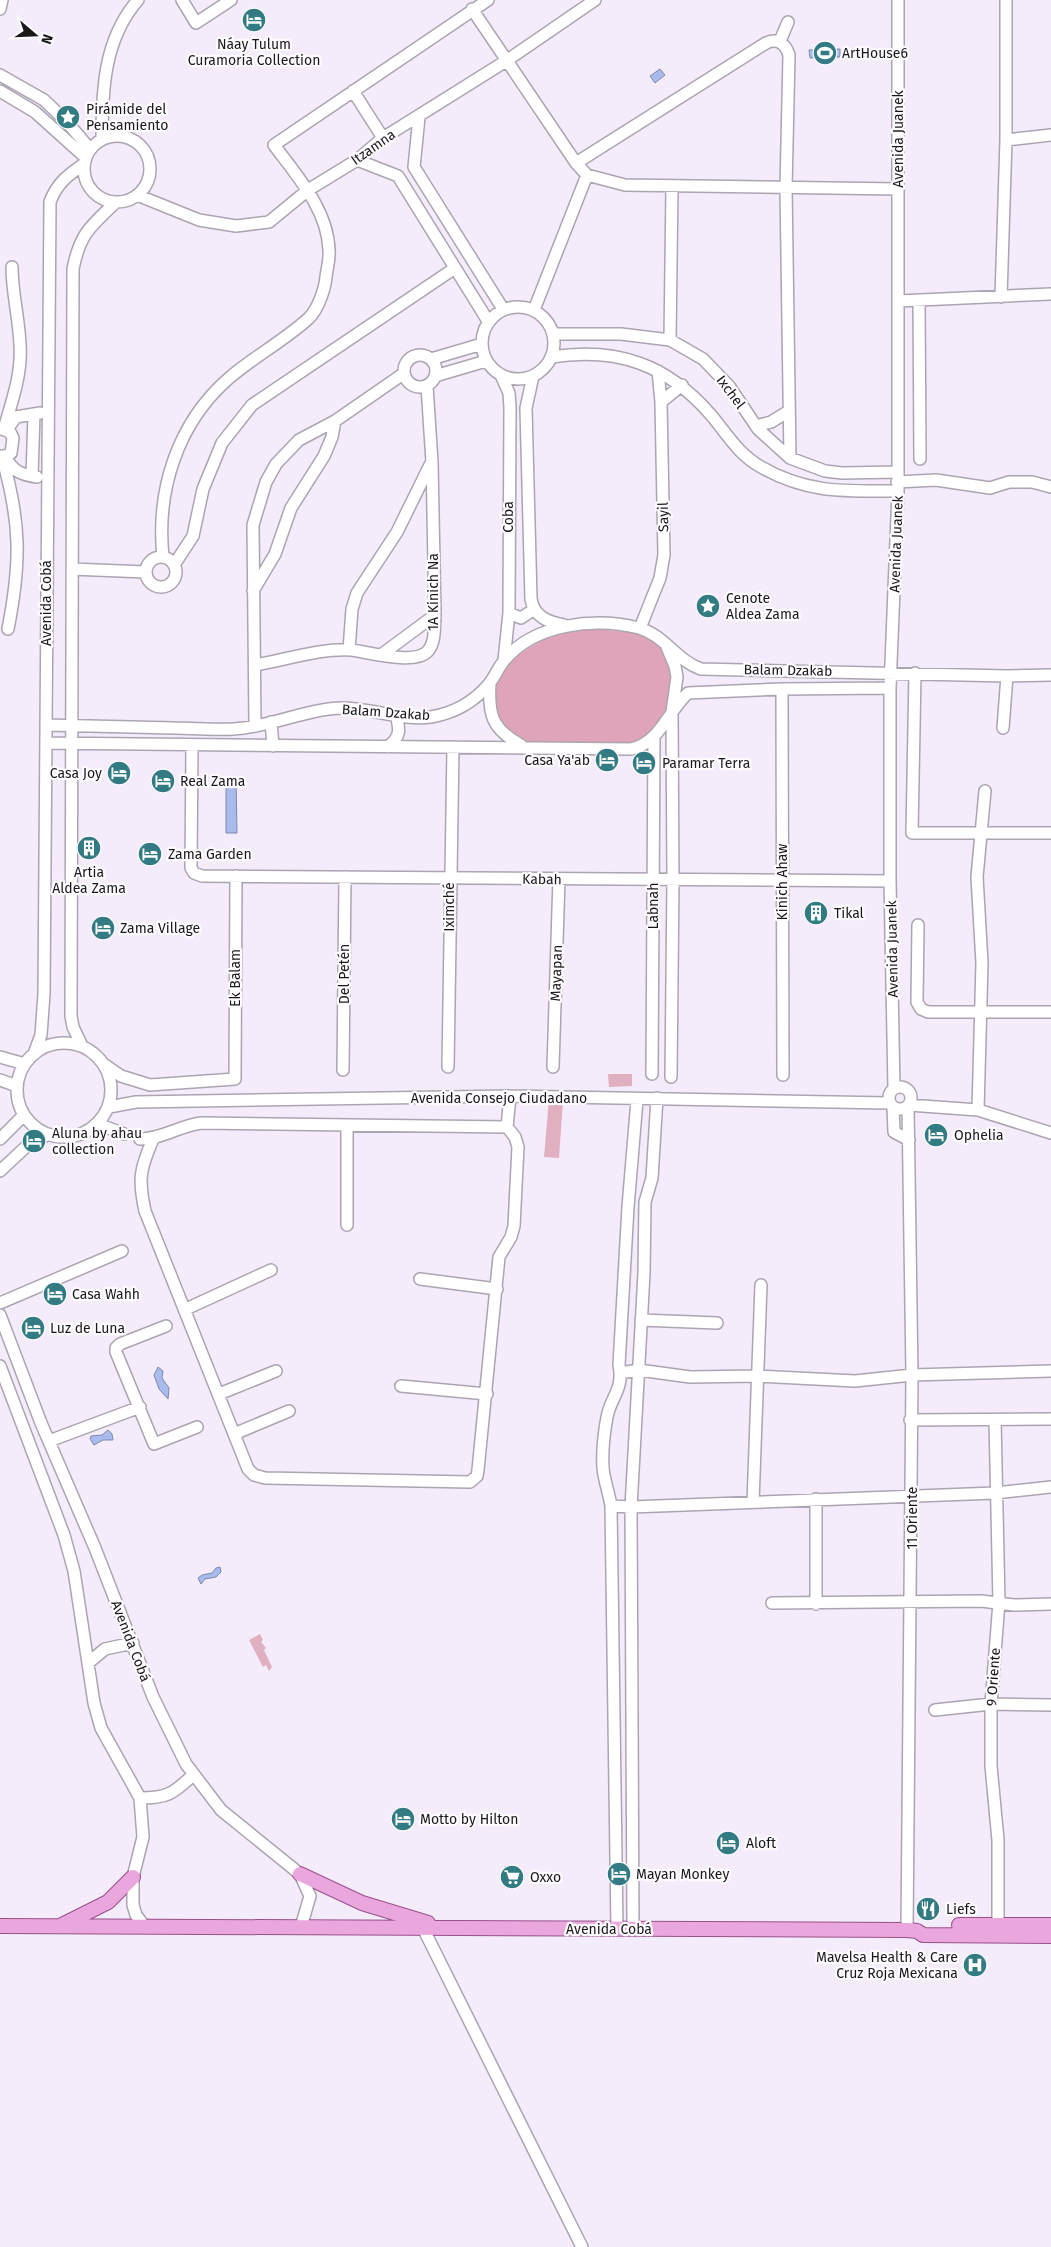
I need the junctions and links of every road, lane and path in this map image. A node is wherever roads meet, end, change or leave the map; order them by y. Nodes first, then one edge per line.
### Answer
1 (2, 0) edge
2 (138, 0) edge
3 (182, 0) edge
4 (231, 0) edge
5 (488, 0) edge
6 (595, 0) edge
7 (898, 0) edge
8 (1006, 0) edge
9 (0, 9) edge
10 (472, 9) junction
11 (788, 22) dead end
12 (780, 41) junction
13 (506, 61) junction
14 (0, 75) edge
15 (0, 91) edge
16 (353, 91) junction
17 (419, 117) junction
18 (1051, 135) edge
19 (383, 138) junction
20 (102, 139) junction
21 (1006, 140) junction
22 (87, 157) junction
23 (357, 160) junction
24 (576, 163) junction
25 (414, 167) junction
26 (587, 175) junction
27 (398, 176) junction
28 (672, 187) junction
29 (786, 188) junction
30 (898, 189) junction
31 (308, 190) junction
32 (137, 195) junction
33 (116, 202) junction
34 (12, 267) dead end
35 (455, 268) junction
36 (1051, 294) edge
37 (1001, 297) junction
38 (919, 300) junction
39 (899, 301) junction
40 (503, 309) junction
41 (534, 310) junction
42 (488, 321) junction
43 (553, 334) junction
44 (621, 334) junction
45 (670, 340) junction
46 (482, 344) junction
47 (614, 356) junction
48 (551, 357) junction
49 (431, 359) junction
50 (486, 361) junction
51 (658, 371) junction
52 (403, 374) junction
53 (501, 375) junction
54 (435, 376) junction
55 (533, 376) junction
56 (682, 385) junction
57 (919, 385) junction
58 (426, 386) junction
59 (898, 386) junction
60 (661, 402) junction
61 (789, 411) junction
62 (50, 413) junction
63 (34, 414) junction
64 (335, 421) junction
65 (756, 426) junction
66 (6, 431) edge
67 (33, 437) junction
68 (49, 437) junction
69 (32, 450) junction
70 (49, 451) junction
71 (5, 455) edge
72 (790, 458) junction
73 (920, 459) dead end
74 (432, 462) junction
75 (812, 467) junction
76 (32, 476) junction
77 (47, 478) junction
78 (898, 482) junction
79 (806, 486) junction
80 (1051, 487) edge
81 (164, 557) junction
82 (174, 565) junction
83 (72, 569) junction
84 (145, 572) junction
85 (253, 590) junction
86 (533, 610) junction
87 (509, 613) junction
88 (434, 615) junction
89 (564, 626) junction
90 (640, 628) junction
91 (8, 629) dead end
92 (667, 646) junction
93 (348, 650) junction
94 (381, 655) junction
95 (504, 660) junction
96 (255, 665) junction
97 (891, 672) junction
98 (915, 672) junction
99 (1007, 676) junction
100 (1051, 676) edge
101 (490, 683) junction
102 (890, 688) junction
103 (782, 689) junction
104 (672, 712) junction
105 (396, 715) junction
106 (271, 722) junction
107 (46, 725) junction
108 (72, 726) junction
109 (255, 726) junction
110 (1003, 728) dead end
111 (654, 737) junction
112 (46, 743) junction
113 (72, 743) junction
114 (192, 745) junction
115 (273, 746) junction
116 (522, 746) junction
117 (388, 747) junction
118 (452, 747) junction
119 (985, 791) dead end
120 (1051, 833) edge
121 (983, 834) junction
122 (236, 876) junction
123 (345, 877) junction
124 (449, 878) junction
125 (559, 879) junction
126 (654, 880) junction
127 (673, 880) junction
128 (890, 881) junction
129 (782, 882) junction
130 (918, 925) dead end
131 (981, 1011) junction
132 (1051, 1012) edge
133 (82, 1046) junction
134 (34, 1054) junction
135 (0, 1057) edge
136 (25, 1064) junction
137 (105, 1065) junction
138 (448, 1067) dead end
139 (552, 1067) dead end
140 (344, 1070) dead end
141 (652, 1074) dead end
142 (783, 1076) dead end
143 (671, 1077) dead end
144 (0, 1080) edge
145 (17, 1086) junction
146 (894, 1088) junction
147 (510, 1096) junction
148 (657, 1098) junction
149 (637, 1100) junction
150 (891, 1105) junction
151 (909, 1105) junction
152 (109, 1107) junction
153 (978, 1110) junction
154 (24, 1115) junction
155 (98, 1124) junction
156 (347, 1125) junction
157 (507, 1127) junction
158 (1051, 1133) edge
159 (124, 1134) dead end
160 (47, 1135) junction
161 (0, 1139) edge
162 (140, 1139) dead end
163 (153, 1139) junction
164 (909, 1140) junction
165 (632, 1165) junction
166 (0, 1171) edge
167 (652, 1178) junction
168 (645, 1202) junction
169 (628, 1207) junction
170 (347, 1224) dead end
171 (122, 1252) dead end
172 (271, 1270) dead end
173 (625, 1271) junction
174 (644, 1273) junction
175 (420, 1279) dead end
176 (762, 1285) dead end
177 (497, 1289) junction
178 (0, 1303) edge
179 (186, 1309) junction
180 (0, 1315) edge
181 (641, 1320) junction
182 (717, 1323) dead end
183 (166, 1326) dead end
184 (0, 1366) edge
185 (639, 1370) junction
186 (276, 1371) dead end
187 (1051, 1371) edge
188 (620, 1373) junction
189 (912, 1375) junction
190 (757, 1376) junction
191 (401, 1386) dead end
192 (618, 1392) junction
193 (219, 1394) junction
194 (487, 1394) junction
195 (636, 1400) junction
196 (140, 1407) junction
197 (289, 1410) dead end
198 (1051, 1419) edge
199 (910, 1420) junction
200 (995, 1420) junction
201 (196, 1427) dead end
202 (234, 1434) junction
203 (49, 1441) junction
204 (1051, 1487) edge
205 (995, 1493) junction
206 (912, 1496) junction
207 (816, 1499) junction
208 (753, 1502) junction
209 (611, 1506) junction
210 (630, 1508) junction
211 (912, 1602) junction
212 (999, 1602) junction
213 (772, 1603) dead end
214 (816, 1604) junction
215 (1051, 1604) edge
216 (631, 1638) junction
217 (614, 1639) junction
218 (133, 1643) junction
219 (88, 1663) junction
220 (991, 1704) junction
221 (1051, 1705) edge
222 (935, 1710) dead end
223 (193, 1775) junction
224 (140, 1798) junction
225 (300, 1874) junction
226 (133, 1877) junction
227 (1051, 1925) edge
228 (0, 1926) edge
229 (60, 1926) junction
230 (145, 1927) junction
231 (301, 1927) junction
232 (423, 1928) junction
233 (444, 1928) junction
234 (617, 1928) junction
235 (633, 1929) junction
236 (998, 1929) junction
237 (912, 1931) junction
238 (1051, 1936) edge
239 (582, 2247) edge

1 - 9 street
2 - 20 street
3 - 4 street
5 - 10 street
6 - 13 street, Itzamna
7 - 30 street, Avenida Juanek
8 - 21 street
10 - 13 street
10 - 16 street
11 - 12 street
12 - 24 street
12 - 29 street
13 - 17 street, Itzamna
13 - 24 street
14 - 22 street
15 - 22 street
16 - 19 street
16 - 31 street
17 - 19 street, Itzamna
17 - 25 street
18 - 21 street
19 - 23 street, Itzamna
20 - 22 street
20 - 32 street
21 - 37 street
22 - 33 street
22 - 62 street, Avenida Cobá
23 - 27 street
23 - 31 street, Itzamna
24 - 26 street
25 - 27 street
25 - 40 street
26 - 28 street
26 - 41 street
27 - 35 street
28 - 29 street
28 - 45 street
29 - 30 street
29 - 61 street
30 - 39 street, Avenida Juanek
31 - 32 street, Itzamna
31 - 81 street
32 - 33 street
33 - 83 street, Avenida Cobá
34 - 66 street
35 - 42 street
35 - 82 street
36 - 37 street
37 - 38 street
38 - 39 street
38 - 57 street
39 - 59 street, Avenida Juanek
40 - 41 street
40 - 42 street
41 - 43 street
42 - 46 street
43 - 44 street, Ixchel
43 - 48 street
44 - 45 street, Ixchel
44 - 47 street
45 - 65 street, Ixchel
46 - 49 street
46 - 50 street
47 - 48 street
47 - 51 street
48 - 55 street
49 - 52 street
49 - 54 street
50 - 53 street
50 - 54 street
51 - 56 street
51 - 60 street, Sayil
52 - 58 street
52 - 64 street
53 - 55 street
53 - 87 street, Coba
54 - 58 street
55 - 86 street
56 - 60 street
56 - 79 street
57 - 59 street
57 - 73 street
58 - 74 street, 1A Kinich Na
59 - 78 street, Avenida Juanek
60 - 90 street, Sayil
61 - 65 street
61 - 72 street
62 - 63 street
62 - 68 street, Avenida Cobá
63 - 66 street
63 - 67 street
64 - 85 street
64 - 85 street
65 - 72 street, Ixchel
66 - 67 street
66 - 71 street
67 - 68 street
67 - 69 street
68 - 70 street, Avenida Cobá
69 - 70 street
69 - 71 street
69 - 76 street
70 - 77 street, Avenida Cobá
71 - 76 street
71 - 91 street
72 - 75 street, Ixchel
74 - 88 street, 1A Kinich Na
74 - 93 street
75 - 78 street, Ixchel
75 - 79 street
76 - 77 street
77 - 107 street, Avenida Cobá
78 - 79 street
78 - 80 street
78 - 97 street, Avenida Juanek
81 - 82 street
81 - 84 street
82 - 84 street
83 - 84 street
83 - 108 street, Avenida Cobá
85 - 96 street
86 - 87 street
86 - 89 street
87 - 95 street, Coba
88 - 94 street
88 - 94 street, 1A Kinich Na
89 - 90 street, Balam Dzakab
89 - 95 street, Balam Dzakab
90 - 92 street, Balam Dzakab
92 - 97 street, Balam Dzakab
92 - 104 street
93 - 94 street, 1A Kinich Na
93 - 96 street, 1A Kinich Na
95 - 101 street, Balam Dzakab
96 - 109 street
97 - 98 street, Balam Dzakab
97 - 102 street, Avenida Juanek
98 - 99 street, Balam Dzakab
98 - 121 street
99 - 100 street, Balam Dzakab
99 - 110 street
101 - 105 street, Balam Dzakab
101 - 116 street
102 - 103 street
102 - 128 street, Avenida Juanek
103 - 104 street
103 - 129 street, Kinich Ahaw
104 - 111 street
104 - 127 street
105 - 106 street, Balam Dzakab
105 - 117 street
106 - 109 street, Balam Dzakab
106 - 115 street
107 - 108 street, Balam Dzakab
107 - 112 street, Avenida Cobá
108 - 109 street, Balam Dzakab
108 - 113 street, Avenida Cobá
111 - 116 street
111 - 126 street, Labnah
112 - 113 street
112 - 134 street, Avenida Cobá
113 - 114 street
113 - 133 street, Avenida Cobá
114 - 115 street
114 - 122 street, Kabah
115 - 117 street
116 - 118 street
117 - 118 street
118 - 124 street, Iximché
119 - 121 street
120 - 121 street
121 - 131 street
122 - 123 street, Kabah
122 - 137 street, Ek Balam
123 - 124 street, Kabah
123 - 140 street, Del Petén
124 - 125 street, Kabah
124 - 138 street, Iximché
125 - 126 street, Kabah
125 - 139 street, Mayapan
126 - 127 street, Kabah
126 - 141 street, Labnah
127 - 129 street, Kabah
127 - 143 street
128 - 129 street, Kabah
128 - 146 street, Avenida Juanek
129 - 142 street, Kinich Ahaw
130 - 131 street
131 - 132 street
131 - 153 street
133 - 134 street
133 - 137 street
134 - 136 street
135 - 136 street
136 - 145 street
137 - 152 street
144 - 145 street
145 - 154 street
146 - 150 street
146 - 151 street
147 - 149 street, Avenida Consejo Ciudadano
147 - 152 street, Avenida Consejo Ciudadano
147 - 157 street
148 - 149 street, Avenida Consejo Ciudadano
148 - 150 street, Avenida Consejo Ciudadano
148 - 167 street
149 - 165 street
150 - 151 street
150 - 164 street
151 - 153 street
151 - 164 street, 11 Oriente
152 - 155 street
153 - 158 street
154 - 160 street
154 - 161 street
155 - 159 street
155 - 160 street
156 - 157 street
156 - 163 street
156 - 170 street
157 - 177 street
160 - 166 street
162 - 163 street
163 - 179 street
164 - 189 street, 11 Oriente
165 - 167 street
165 - 169 street
167 - 168 street
168 - 169 street
168 - 174 street
169 - 173 street
171 - 178 street
172 - 179 street
173 - 174 street
173 - 188 street
174 - 181 street
175 - 177 street
176 - 190 street
177 - 194 street
179 - 193 street
180 - 203 street, Avenida Cobá
181 - 182 street
181 - 185 street
183 - 196 street
184 - 219 street
185 - 188 street
185 - 190 street
185 - 195 street
186 - 193 street
187 - 189 street
188 - 192 street
189 - 190 street
189 - 199 street, 11 Oriente
190 - 208 street
191 - 194 street
192 - 195 street
192 - 209 street
193 - 202 street
194 - 202 street
195 - 210 street
196 - 201 street
196 - 203 street
197 - 202 street
198 - 200 street
199 - 200 street
199 - 206 street, 11 Oriente
200 - 205 street, 9 Oriente
203 - 218 street, Avenida Cobá
204 - 205 street
205 - 206 street
205 - 212 street, 9 Oriente
206 - 207 street
206 - 211 street, 11 Oriente
207 - 208 street
207 - 214 street
208 - 210 street
209 - 210 street
209 - 217 street
210 - 216 street
211 - 212 street
211 - 214 street
211 - 237 street, 11 Oriente
212 - 215 street
212 - 220 street, 9 Oriente
213 - 214 street
216 - 217 street
216 - 235 street
217 - 234 street
218 - 219 street
218 - 223 street, Avenida Cobá
219 - 224 street
220 - 221 street
220 - 222 street
220 - 236 street, 9 Oriente
223 - 224 street
223 - 225 street, Avenida Cobá
224 - 226 street
225 - 231 street, Avenida Cobá
225 - 233 main road
226 - 229 main road
226 - 230 street
227 - 236 main road, Avenida Cobá
228 - 229 main road, Avenida Cobá
229 - 230 main road, Avenida Cobá
230 - 231 main road, Avenida Cobá
231 - 232 main road, Avenida Cobá
232 - 233 main road, Avenida Cobá
232 - 239 street
233 - 234 main road, Avenida Cobá
234 - 235 main road, Avenida Cobá
235 - 237 main road, Avenida Cobá
236 - 237 main road, Avenida Cobá
236 - 238 main road, Avenida Cobá

